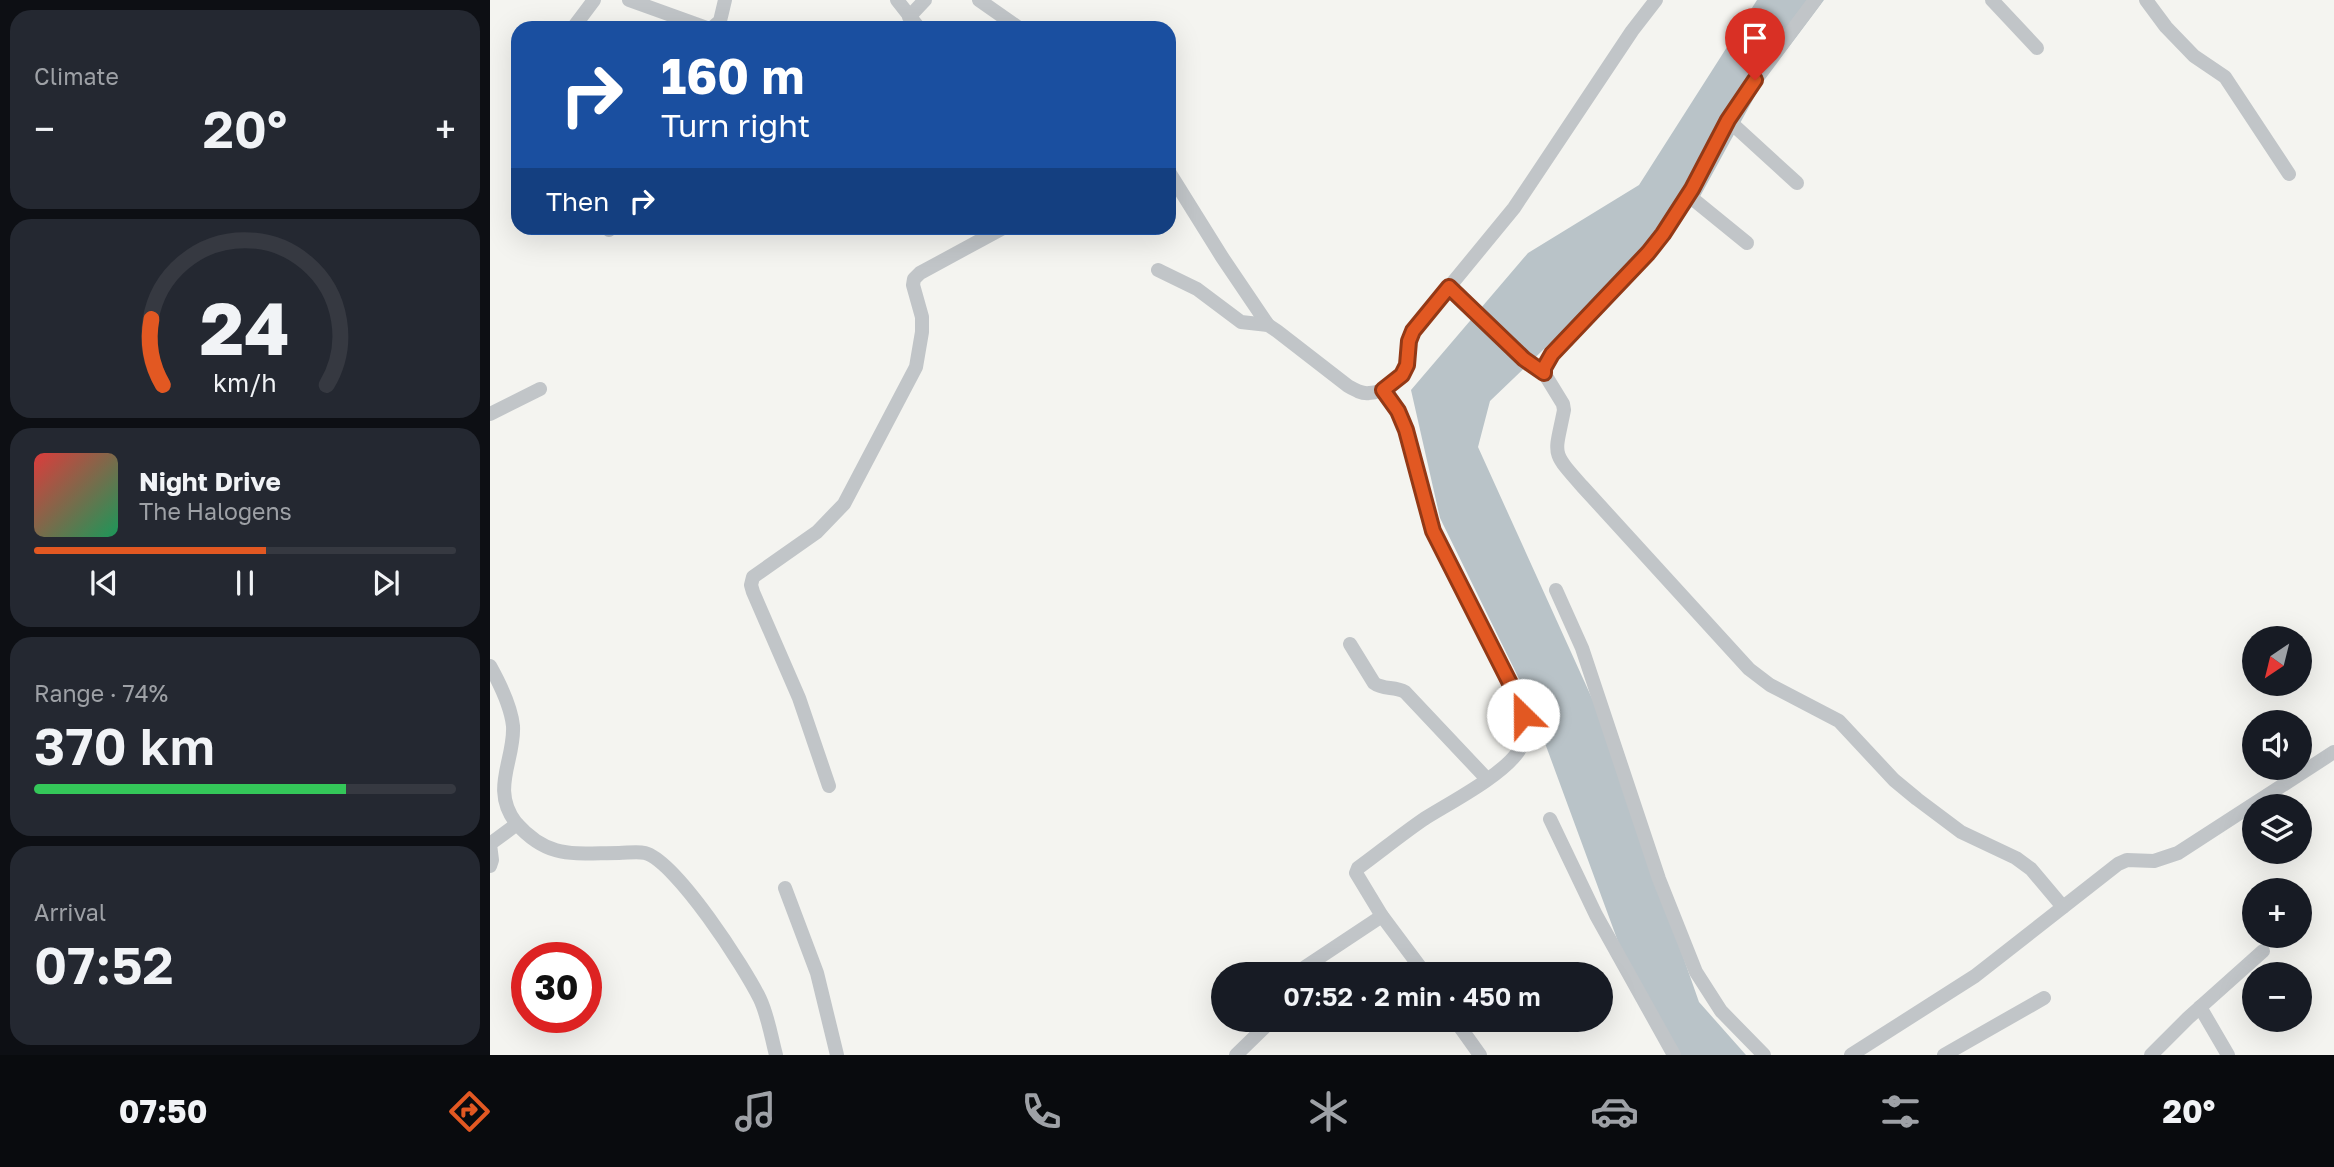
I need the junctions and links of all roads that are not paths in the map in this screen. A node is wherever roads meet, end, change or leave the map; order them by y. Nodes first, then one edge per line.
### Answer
1 (594, 0) edge
2 (629, 0) edge
3 (725, 0) edge
4 (897, 0) edge
5 (925, 0) edge
6 (979, 0) edge
7 (1656, 0) edge
8 (1815, 0) edge
9 (1992, 0) edge
10 (2146, 0) edge
11 (909, 17) junction
12 (578, 21) edge
13 (699, 21) edge
14 (718, 21) edge
15 (913, 21) edge
16 (1009, 21) edge
17 (2037, 48) dead end
18 (1728, 120) junction
19 (2289, 174) dead end
20 (1176, 183) edge
21 (1797, 183) dead end
22 (1688, 195) junction
23 (990, 235) edge
24 (1747, 243) dead end
25 (1158, 270) dead end
26 (1449, 287) junction
27 (1268, 325) junction
28 (1544, 373) junction
29 (540, 389) dead end
30 (1383, 390) junction
31 (490, 414) edge
32 (1556, 590) dead end
33 (1350, 644) dead end
34 (490, 666) edge
35 (2334, 752) edge
36 (1487, 779) junction
37 (829, 786) dead end
38 (1550, 819) dead end
39 (517, 824) junction
40 (490, 866) edge
41 (785, 888) dead end
42 (2063, 906) junction
43 (1382, 916) junction
44 (2263, 951) dead end
45 (1313, 962) edge
46 (1416, 962) edge
47 (2044, 998) dead end
48 (2200, 1007) junction
49 (1260, 1032) edge
50 (1464, 1032) edge
51 (776, 1055) edge
52 (837, 1055) edge
53 (1236, 1055) edge
54 (1480, 1055) edge
55 (1674, 1055) edge
56 (1764, 1055) edge
57 (1851, 1055) edge
58 (1944, 1055) edge
59 (2151, 1055) edge
60 (2228, 1055) edge

1 - 12 street
2 - 13 street
3 - 14 street
4 - 11 street
5 - 11 street
6 - 16 street
7 - 26 street
8 - 18 street
9 - 17 street
10 - 19 street
11 - 15 street
18 - 21 street
18 - 22 street
20 - 27 street
22 - 24 street
22 - 28 street
23 - 37 street
25 - 27 street
26 - 28 street
26 - 30 street
27 - 30 street
28 - 42 street
29 - 31 street
30 - 36 street
32 - 56 street
33 - 36 street
34 - 39 street
35 - 42 street
36 - 43 street
38 - 55 street
39 - 40 street
39 - 51 street
41 - 52 street
42 - 57 street
43 - 45 street
43 - 46 street
44 - 48 street
47 - 58 street
48 - 59 street
48 - 60 street
49 - 53 street
50 - 54 street

